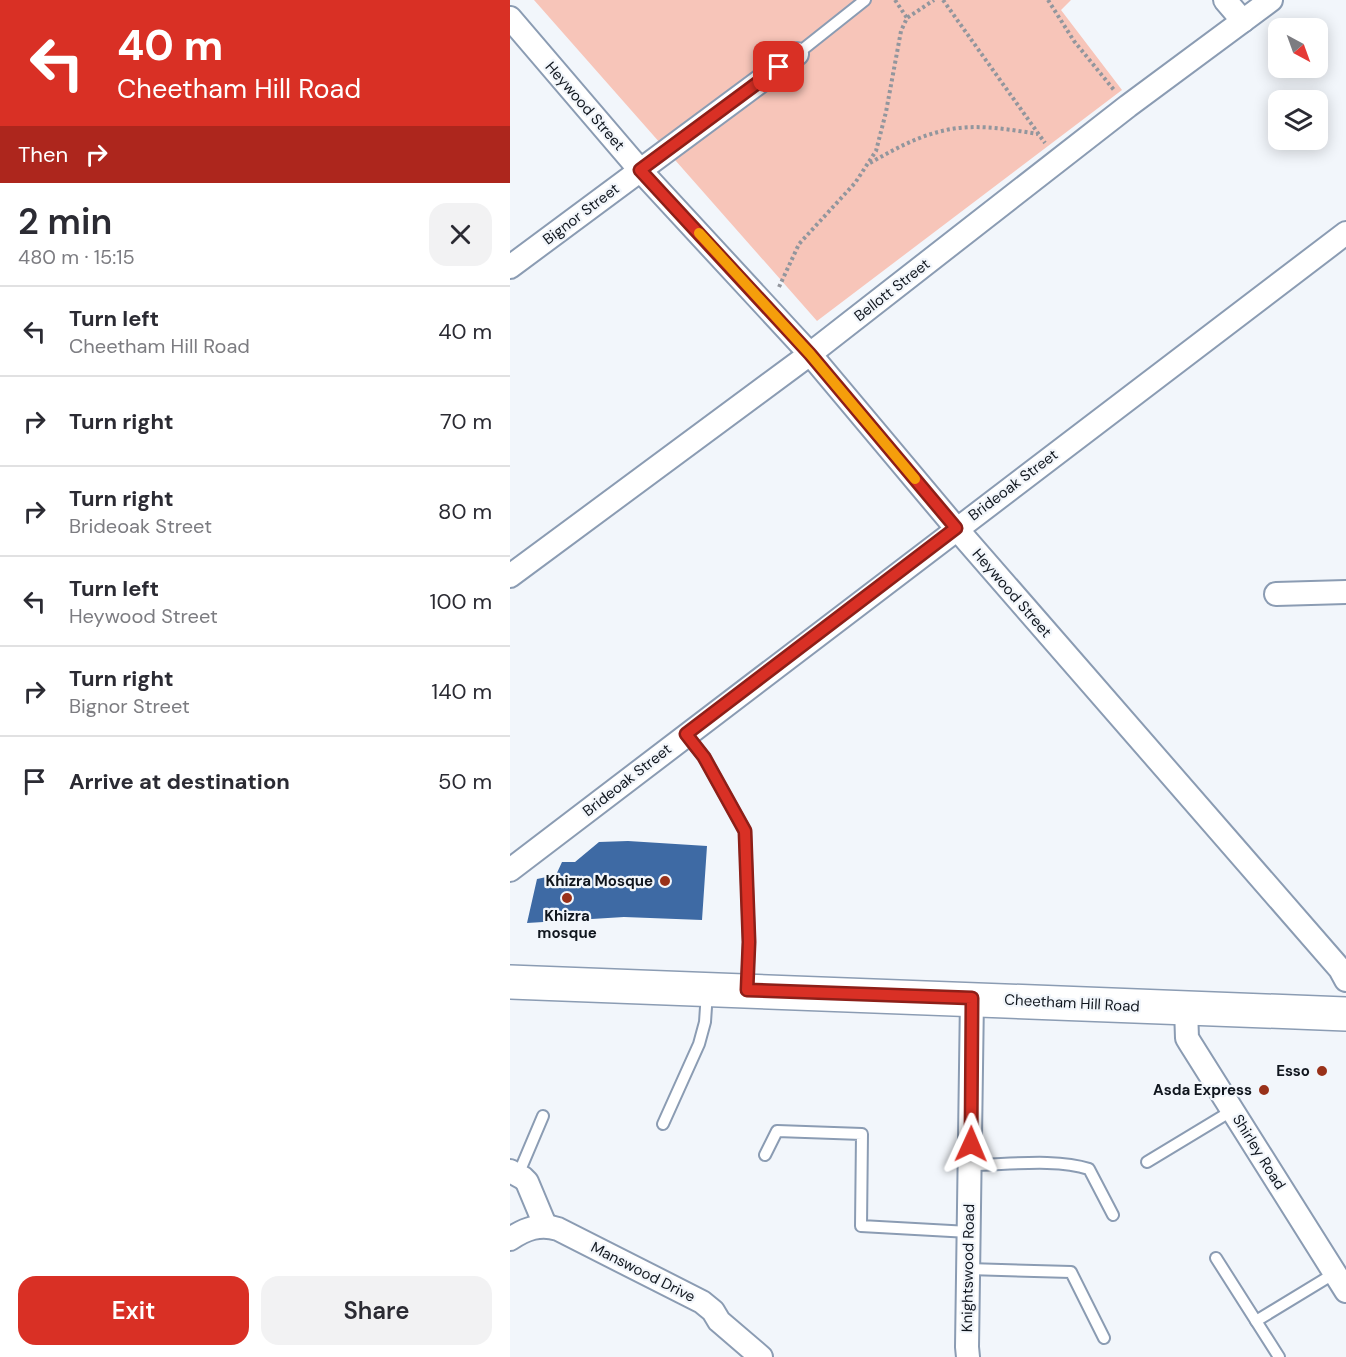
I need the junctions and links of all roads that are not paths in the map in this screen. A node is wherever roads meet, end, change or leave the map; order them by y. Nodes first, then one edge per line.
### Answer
1 (865, 0) edge
2 (1225, 0) edge
3 (1271, 0) edge
4 (510, 18) edge
5 (1243, 21) junction
6 (797, 54) joint
7 (640, 170) junction
8 (1346, 232) edge
9 (510, 267) edge
10 (810, 354) junction
11 (956, 528) junction
12 (510, 576) edge
13 (1346, 592) edge
14 (1276, 594) dead end
15 (686, 734) junction
16 (510, 870) edge
17 (1346, 980) edge
18 (510, 982) edge
19 (707, 989) junction
20 (747, 990) junction
21 (972, 998) junction
22 (1186, 1008) junction
23 (1346, 1014) edge
24 (1233, 1110) junction
25 (543, 1116) dead end
26 (663, 1124) dead end
27 (765, 1155) dead end
28 (1147, 1162) dead end
29 (971, 1166) junction
30 (514, 1173) edge
31 (1113, 1215) dead end
32 (545, 1225) junction
33 (969, 1232) junction
34 (510, 1239) edge
35 (1216, 1258) dead end
36 (968, 1269) junction
37 (1340, 1282) edge
38 (1257, 1321) junction
39 (1104, 1338) dead end
40 (761, 1357) edge
41 (968, 1357) edge
42 (1279, 1357) edge

1 - 6 lane
2 - 5 street
3 - 5 street, Bellott Street
4 - 7 street, Heywood Street
5 - 10 street, Bellott Street
6 - 7 street, Bignor Street
7 - 9 street, Bignor Street
7 - 10 street, Heywood Street
8 - 11 street, Brideoak Street
10 - 11 street, Heywood Street
10 - 12 street, Bellott Street
11 - 15 street, Brideoak Street
11 - 17 street, Heywood Street
13 - 14 street
15 - 16 street, Brideoak Street
15 - 20 lane
18 - 19 highway, Cheetham Hill Road
19 - 20 highway, Cheetham Hill Road
19 - 26 lane
20 - 21 highway, Cheetham Hill Road
21 - 22 highway, Cheetham Hill Road
21 - 29 street, Knightswood Road
22 - 23 highway, Cheetham Hill Road
22 - 24 street, Shirley Road
24 - 28 lane
24 - 37 street, Shirley Road
25 - 30 lane
27 - 33 lane
29 - 31 lane
29 - 33 street, Knightswood Road
30 - 32 street
32 - 34 street
32 - 40 street, Manswood Drive
33 - 36 street, Knightswood Road
35 - 38 lane
36 - 39 lane
36 - 41 street, Knightswood Road
37 - 38 lane
38 - 42 lane

